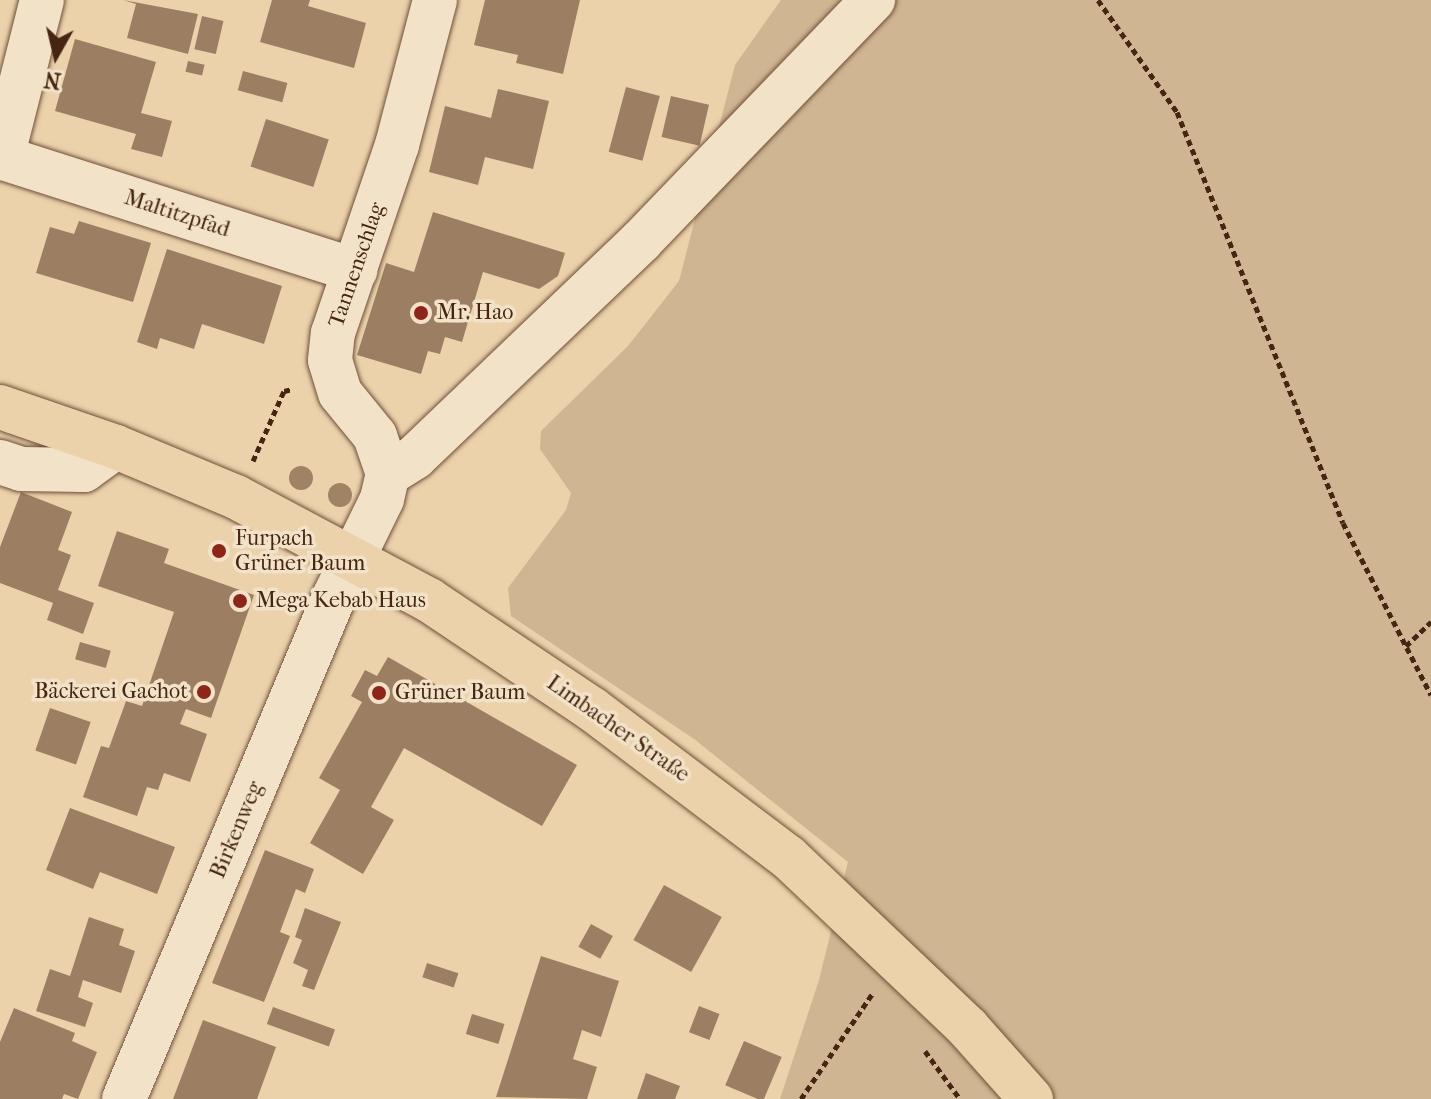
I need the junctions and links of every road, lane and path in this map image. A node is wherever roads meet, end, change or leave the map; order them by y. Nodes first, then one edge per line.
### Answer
1 (42, 0) edge
2 (435, 0) edge
3 (873, 0) edge
4 (1098, 0) edge
5 (1, 158) edge
6 (355, 270) junction
7 (334, 381) junction
8 (0, 407) edge
9 (116, 447) junction
10 (0, 462) edge
11 (388, 474) junction
12 (236, 497) junction
13 (352, 561) junction
14 (1431, 622) edge
15 (1406, 646) junction
16 (1431, 695) edge
17 (874, 989) dead end
18 (124, 1099) edge
19 (801, 1099) edge
20 (1031, 1099) edge

1 - 5 street
2 - 6 street, Tannenschlag
3 - 11 street
4 - 15 path
5 - 6 street, Maltitzpfad
6 - 7 street, Tannenschlag
7 - 11 street
7 - 12 path
8 - 9 main road, Limbacher Straße
9 - 10 street
9 - 12 main road, Limbacher Straße
11 - 13 street
12 - 13 main road, Limbacher Straße
13 - 18 street, Birkenweg
13 - 20 main road, Limbacher Straße
14 - 15 path
15 - 16 path
17 - 19 path

